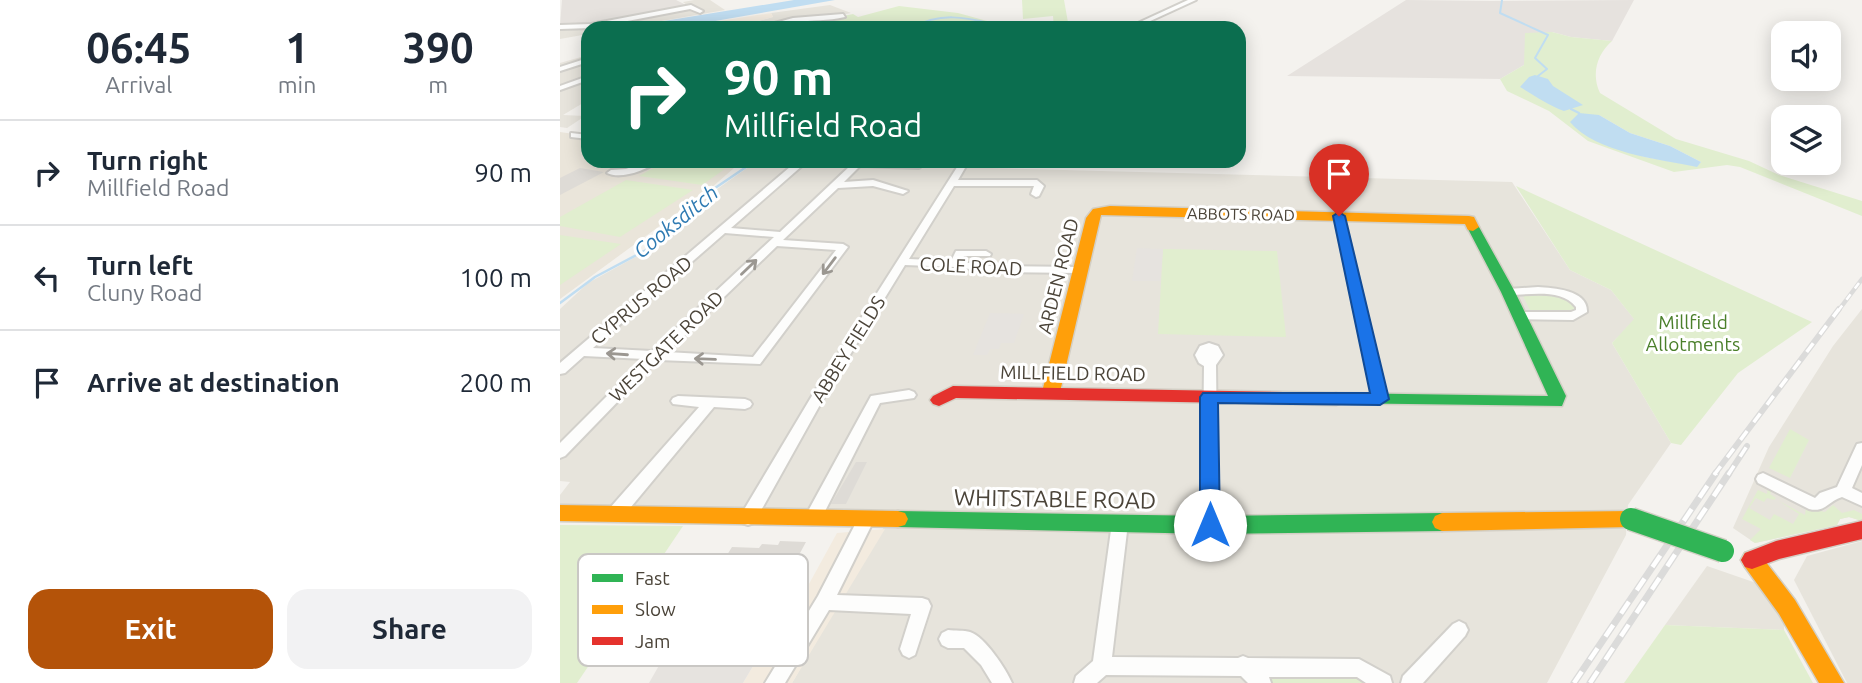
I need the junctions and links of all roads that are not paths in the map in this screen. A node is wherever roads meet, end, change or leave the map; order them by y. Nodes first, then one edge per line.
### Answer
1 (1193, 0) edge
2 (699, 11) dead end
3 (843, 16) dead end
4 (618, 21) edge
5 (789, 21) edge
6 (1146, 21) edge
7 (581, 26) edge
8 (560, 27) edge
9 (581, 62) edge
10 (563, 68) edge
11 (581, 70) edge
12 (581, 80) edge
13 (560, 88) edge
14 (574, 135) dead end
15 (581, 136) edge
16 (637, 168) edge
17 (794, 168) edge
18 (851, 168) edge
19 (962, 168) edge
20 (611, 173) dead end
21 (954, 183) junction
22 (833, 185) junction
23 (901, 187) dead end
24 (1036, 194) dead end
25 (1097, 212) joint
26 (1339, 216) junction
27 (723, 230) junction
28 (778, 239) junction
29 (986, 254) dead end
30 (904, 262) junction
31 (955, 264) junction
32 (1079, 270) junction
33 (1508, 292) junction
34 (1519, 316) junction
35 (580, 352) junction
36 (654, 357) junction
37 (1210, 362) dead end
38 (560, 370) edge
39 (1051, 392) junction
40 (909, 395) dead end
41 (1209, 397) junction
42 (1380, 399) junction
43 (939, 400) dead end
44 (678, 401) dead end
45 (711, 402) junction
46 (745, 404) dead end
47 (1862, 448) edge
48 (560, 452) edge
49 (1763, 479) dead end
50 (1843, 491) junction
51 (1862, 500) edge
52 (560, 513) edge
53 (615, 514) junction
54 (748, 518) junction
55 (813, 518) junction
56 (867, 518) junction
57 (1120, 523) junction
58 (1210, 525) junction
59 (1862, 530) edge
60 (1752, 560) junction
61 (824, 602) junction
62 (808, 628) edge
63 (1459, 630) dead end
64 (948, 639) dead end
65 (909, 649) dead end
66 (784, 666) edge
67 (1102, 666) junction
68 (1243, 666) junction
69 (1416, 676) edge
70 (774, 683) edge
71 (1003, 683) edge
72 (1083, 683) edge
73 (1262, 683) edge
74 (1383, 683) edge
75 (1832, 683) edge

1 - 6 street
2 - 4 street
3 - 5 street
7 - 8 street
9 - 10 street
10 - 11 street
12 - 13 street
14 - 15 street
16 - 20 street
17 - 27 street, CYPRUS ROAD
18 - 22 street, WESTGATE ROAD
19 - 21 street, ABBEY FIELDS
21 - 24 street
21 - 30 street, ABBEY FIELDS
22 - 23 street
22 - 28 street, WESTGATE ROAD
25 - 26 street, ABBOTS ROAD
25 - 32 street, ARDEN ROAD
26 - 33 street, ABBOTS ROAD
26 - 42 street
27 - 28 street
27 - 35 street, CYPRUS ROAD
36 -> 28 street, WESTGATE ROAD
28 -> 36 street
29 - 31 street
30 - 31 street, COLE ROAD
30 - 54 street, ABBEY FIELDS
31 - 32 street, COLE ROAD
32 - 39 street, ARDEN ROAD
33 - 34 street
33 - 34 street
34 - 42 street, MILLFIELD ROAD
36 -> 35 street
35 - 38 street, CYPRUS ROAD
36 - 48 street, WESTGATE ROAD
37 - 41 street
39 - 41 street, MILLFIELD ROAD
39 - 43 street, MILLFIELD ROAD
40 - 55 street
41 - 42 street, MILLFIELD ROAD
41 - 58 street
44 - 45 street
45 - 46 street
45 - 53 street
47 - 50 street
49 - 50 street
50 - 51 street
52 - 53 street, WHITSTABLE ROAD
53 - 54 street, WHITSTABLE ROAD
54 - 55 street, WHITSTABLE ROAD
55 - 56 street, WHITSTABLE ROAD
56 - 57 street, WHITSTABLE ROAD
56 - 61 street
57 - 58 street, WHITSTABLE ROAD
57 - 67 street
58 - 60 street, WHITSTABLE ROAD, bridge
59 - 60 street
60 - 75 street
61 - 62 street
61 - 65 street
63 - 69 street
64 - 71 street
66 - 70 street
67 - 68 street
67 - 72 street
68 - 73 street
68 - 74 street

